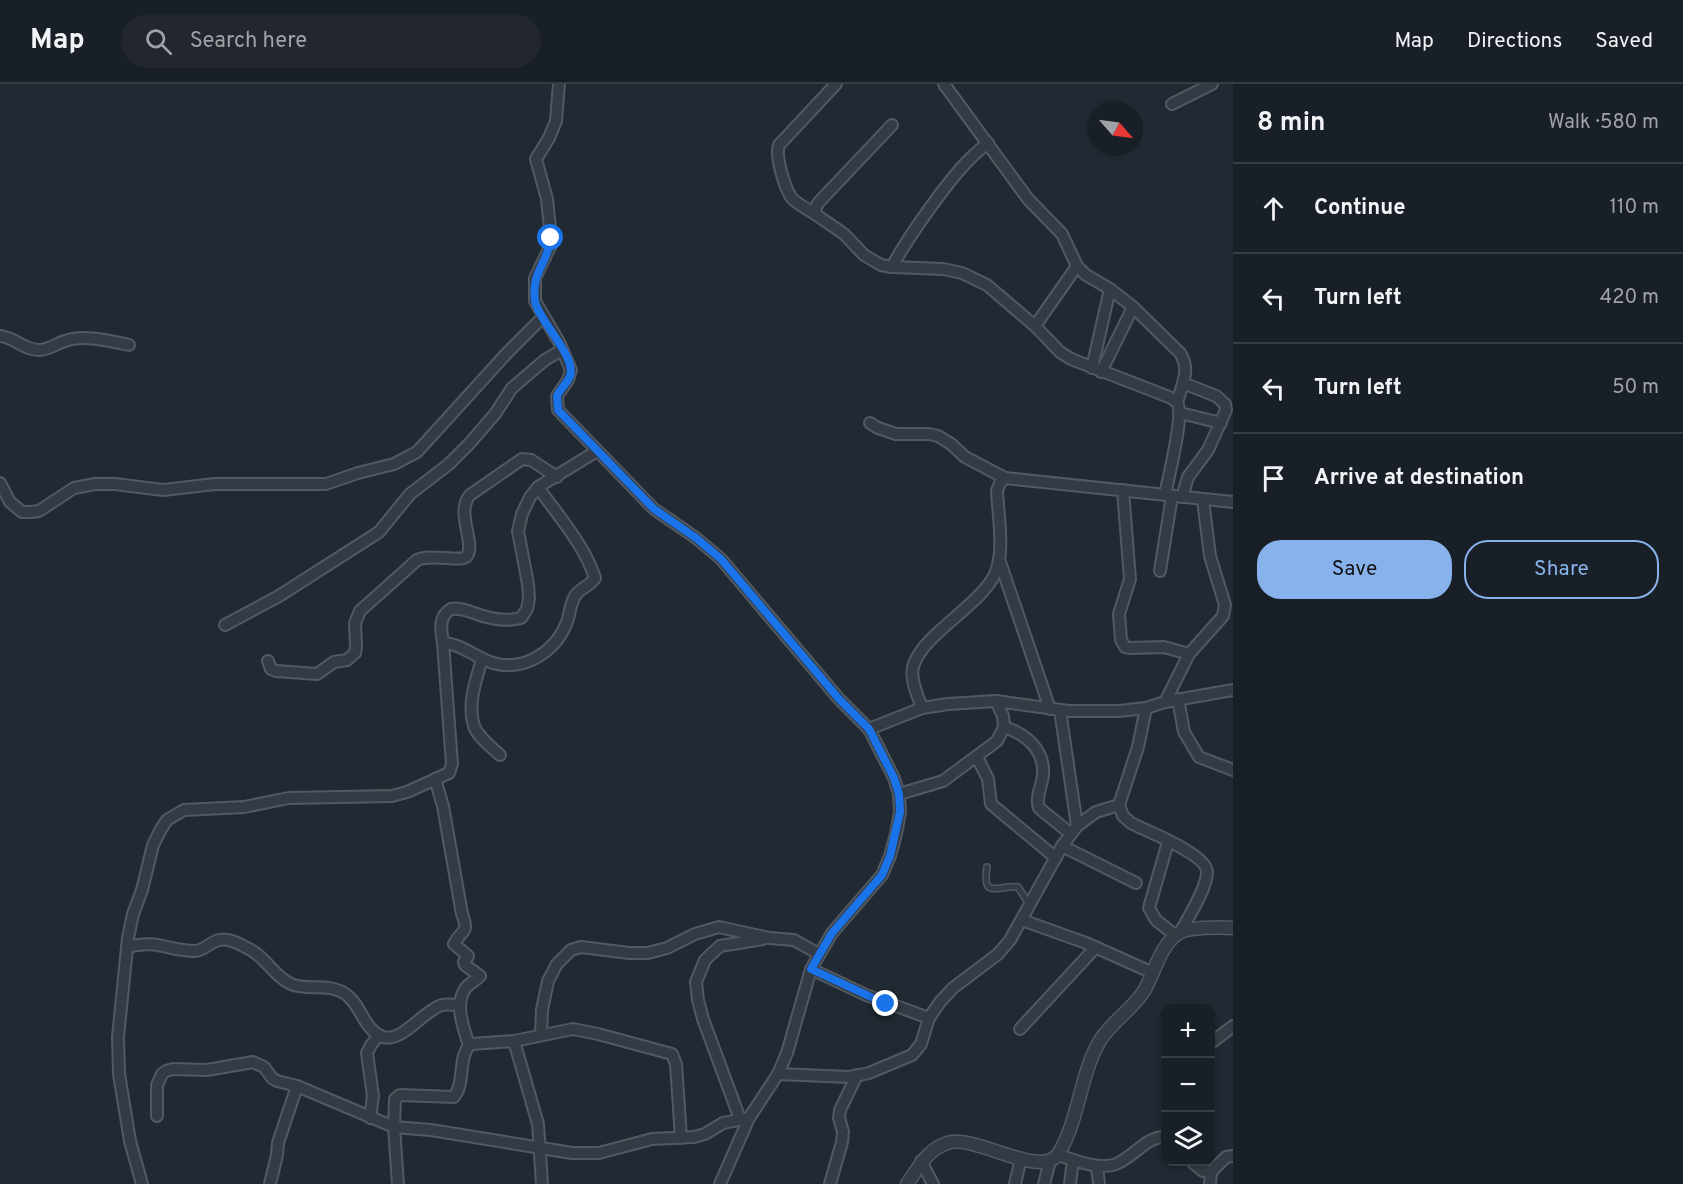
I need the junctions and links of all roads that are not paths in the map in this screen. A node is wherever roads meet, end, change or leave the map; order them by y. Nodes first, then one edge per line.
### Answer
1 (559, 84) edge
2 (836, 84) edge
3 (944, 84) edge
4 (1212, 84) edge
5 (1172, 104) dead end
6 (892, 125) dead end
7 (988, 143) junction
8 (815, 214) junction
9 (1077, 266) junction
10 (892, 267) junction
11 (1110, 289) junction
12 (1133, 307) junction
13 (543, 317) junction
14 (1035, 326) junction
15 (0, 336) edge
16 (129, 345) dead end
17 (562, 350) junction
18 (1097, 370) junction
19 (1183, 383) junction
20 (1178, 408) junction
21 (870, 423) dead end
22 (1221, 423) junction
23 (597, 452) junction
24 (557, 477) junction
25 (1005, 478) junction
26 (0, 483) edge
27 (538, 488) junction
28 (1123, 490) junction
29 (1173, 496) junction
30 (1203, 500) junction
31 (1233, 502) edge
32 (999, 559) junction
33 (1160, 571) dead end
34 (225, 625) dead end
35 (443, 643) junction
36 (1189, 654) junction
37 (482, 659) junction
38 (268, 661) dead end
39 (1233, 690) edge
40 (1178, 699) junction
41 (996, 701) junction
42 (1165, 702) junction
43 (922, 708) junction
44 (1146, 708) junction
45 (1055, 709) junction
46 (1004, 727) junction
47 (869, 729) junction
48 (500, 755) dead end
49 (977, 757) junction
50 (1233, 770) edge
51 (435, 779) junction
52 (899, 794) junction
53 (1119, 805) junction
54 (1074, 830) junction
55 (1168, 842) junction
56 (1062, 846) junction
57 (1056, 858) junction
58 (987, 867) dead end
59 (1136, 883) dead end
60 (1030, 906) junction
61 (1022, 920) junction
62 (1233, 927) edge
63 (1179, 933) junction
64 (769, 938) junction
65 (128, 947) junction
66 (1096, 947) junction
67 (819, 954) junction
68 (811, 969) junction
69 (1153, 973) junction
70 (460, 1005) junction
71 (929, 1018) junction
72 (1233, 1026) edge
73 (1020, 1029) dead end
74 (379, 1035) junction
75 (541, 1035) junction
76 (1215, 1040) edge
77 (514, 1041) junction
78 (469, 1046) junction
79 (778, 1074) junction
80 (857, 1075) junction
81 (297, 1086) junction
82 (157, 1116) dead end
83 (370, 1118) junction
84 (745, 1119) junction
85 (394, 1127) junction
86 (1161, 1135) edge
87 (681, 1138) junction
88 (539, 1148) junction
89 (1233, 1156) edge
90 (1021, 1158) junction
91 (1054, 1158) junction
92 (1073, 1160) junction
93 (921, 1161) junction
94 (1097, 1166) junction
95 (1198, 1166) edge
96 (1211, 1172) junction
97 (909, 1182) edge
98 (142, 1184) edge
99 (270, 1184) edge
100 (398, 1184) edge
101 (542, 1184) edge
102 (720, 1184) edge
103 (830, 1184) edge
104 (933, 1184) edge
105 (1015, 1184) edge
106 (1044, 1184) edge
107 (1070, 1184) edge
108 (1099, 1184) edge
109 (1210, 1184) edge

1 - 13 street
2 - 8 street
3 - 7 street
4 - 5 street
6 - 8 street
7 - 9 street
7 - 10 street
8 - 10 street
9 - 11 street
9 - 14 street
10 - 14 street
11 - 12 street
11 - 18 street
12 - 18 street
12 - 19 street
13 - 17 street
13 - 26 street
14 - 18 street
15 - 16 street
17 - 23 street
17 - 34 street
18 - 20 street
19 - 20 street
19 - 22 street
20 - 22 street
20 - 29 street
21 - 25 street
22 - 29 street
23 - 24 street
23 - 47 street
24 - 27 street
24 - 38 street
25 - 28 street
25 - 32 street
27 - 35 street
27 - 37 street
28 - 29 street
28 - 36 street
29 - 30 street
29 - 33 street
30 - 31 street
30 - 36 street
32 - 43 street
32 - 45 street
35 - 37 street
35 - 51 street
36 - 42 street
37 - 48 street
39 - 40 street
40 - 42 street
40 - 50 street
41 - 43 street
41 - 45 street
41 - 46 street
42 - 44 street
43 - 47 street
44 - 45 street
44 - 53 street
45 - 54 street
46 - 49 street
46 - 54 street
47 - 52 street
49 - 52 street
49 - 57 street
51 - 65 street
51 - 70 street
52 - 67 street
53 - 54 street
53 - 55 street
54 - 56 street
55 - 63 street
55 - 63 street
56 - 57 street
56 - 59 street
57 - 60 street
58 - 60 lane
60 - 61 street
61 - 66 street
61 - 71 street
62 - 63 street
63 - 69 street
64 - 67 street
64 - 75 street
64 - 84 street
65 - 74 street
65 - 98 street
66 - 69 street
66 - 73 street
67 - 68 street
68 - 71 street
68 - 79 street
69 - 91 street
70 - 74 street
70 - 78 street
71 - 80 street
72 - 76 street
74 - 83 street
75 - 77 street
75 - 87 street
77 - 78 street
77 - 88 street
78 - 85 street
79 - 80 street
79 - 84 street
80 - 103 street
81 - 82 street
81 - 83 street
81 - 99 street
83 - 85 street
84 - 87 street
84 - 102 street
85 - 88 street
85 - 100 street
86 - 94 street
87 - 88 street
88 - 101 street
89 - 96 street
90 - 91 street
90 - 93 street
90 - 105 street
91 - 92 street
91 - 106 street
92 - 94 street
92 - 107 street
93 - 97 street
93 - 104 street
94 - 108 street
95 - 96 street
96 - 109 street

